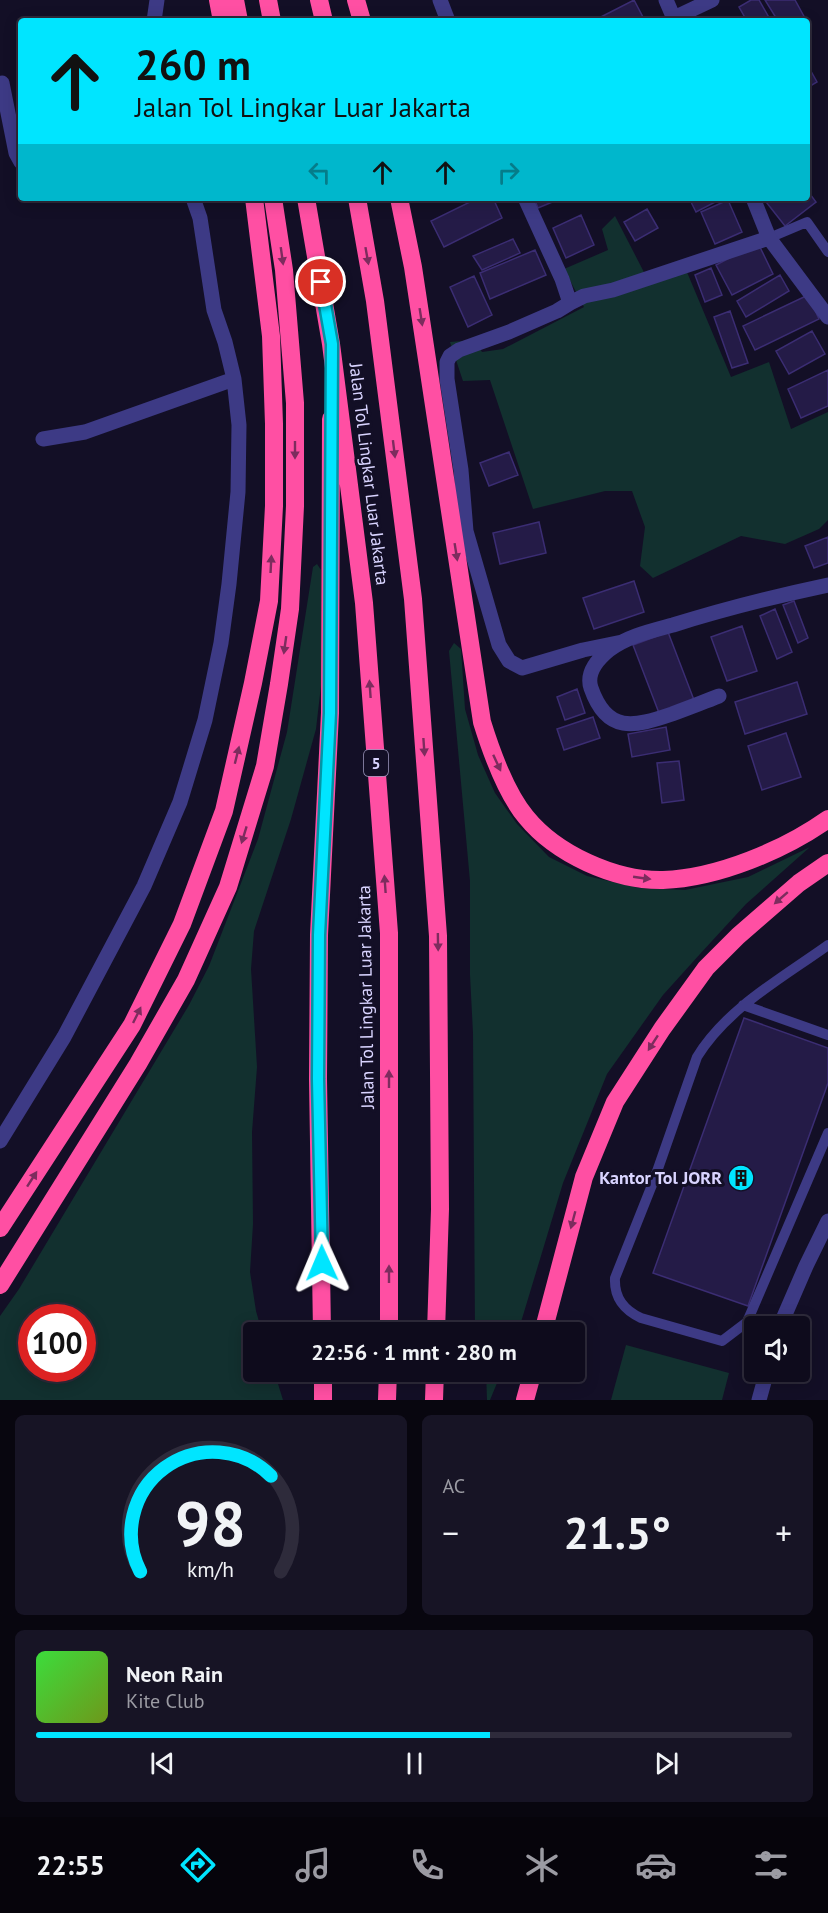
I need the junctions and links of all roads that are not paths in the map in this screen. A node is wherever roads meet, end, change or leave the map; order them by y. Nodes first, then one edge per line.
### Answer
1 (157, 0) edge
2 (218, 0) edge
3 (235, 0) edge
4 (268, 0) edge
5 (319, 0) edge
6 (356, 0) edge
7 (440, 0) edge
8 (666, 0) edge
9 (712, 0) edge
10 (154, 18) edge
11 (221, 18) edge
12 (238, 18) edge
13 (271, 18) edge
14 (323, 18) edge
15 (361, 18) edge
16 (447, 18) edge
17 (673, 18) edge
18 (678, 18) edge
19 (2, 83) dead end
20 (18, 157) edge
21 (194, 201) edge
22 (254, 201) edge
23 (273, 201) edge
24 (307, 201) edge
25 (358, 201) edge
26 (400, 201) edge
27 (526, 201) edge
28 (754, 201) edge
29 (769, 238) junction
30 (828, 252) edge
31 (570, 303) junction
32 (828, 317) edge
33 (332, 344) junction
34 (234, 379) junction
35 (43, 439) dead end
36 (828, 585) edge
37 (622, 642) junction
38 (720, 696) dead end
39 (828, 819) edge
40 (828, 863) edge
41 (828, 945) edge
42 (743, 1005) junction
43 (828, 1035) edge
44 (828, 1133) edge
45 (0, 1142) edge
46 (828, 1221) edge
47 (0, 1228) edge
48 (0, 1285) edge
49 (784, 1316) edge
50 (322, 1322) edge
51 (389, 1322) edge
52 (436, 1322) edge
53 (546, 1322) edge
54 (323, 1382) edge
55 (388, 1382) edge
56 (435, 1382) edge
57 (530, 1382) edge
58 (763, 1382) edge
59 (323, 1400) edge
60 (387, 1400) edge
61 (434, 1400) edge
62 (525, 1400) edge
63 (759, 1400) edge

1 - 10 street
2 - 11 highway
3 - 12 highway
4 - 13 highway
5 - 14 highway
6 - 15 highway
7 - 16 street
8 - 17 street
9 - 18 street
19 - 20 street
21 - 34 street
47 -> 22 highway
23 -> 48 highway
24 - 33 highway, Jalan Tol Lingkar Luar Jakarta / 5
25 -> 52 highway, Jalan Tol Lingkar Luar Jakarta
26 -> 39 highway
27 - 31 street
28 - 29 street
29 - 30 lane
29 - 31 street
29 - 32 street
31 - 37 street
33 - 50 highway
51 -> 33 highway, Jalan Tol Lingkar Luar Jakarta / 5
34 - 35 street
34 - 45 street
36 - 37 street
37 - 38 street
40 -> 53 highway
41 - 42 lane
42 - 43 lane
42 - 44 lane
46 - 49 street
54 - 59 highway
55 - 60 highway
56 - 61 highway
57 - 62 highway
58 - 63 street

